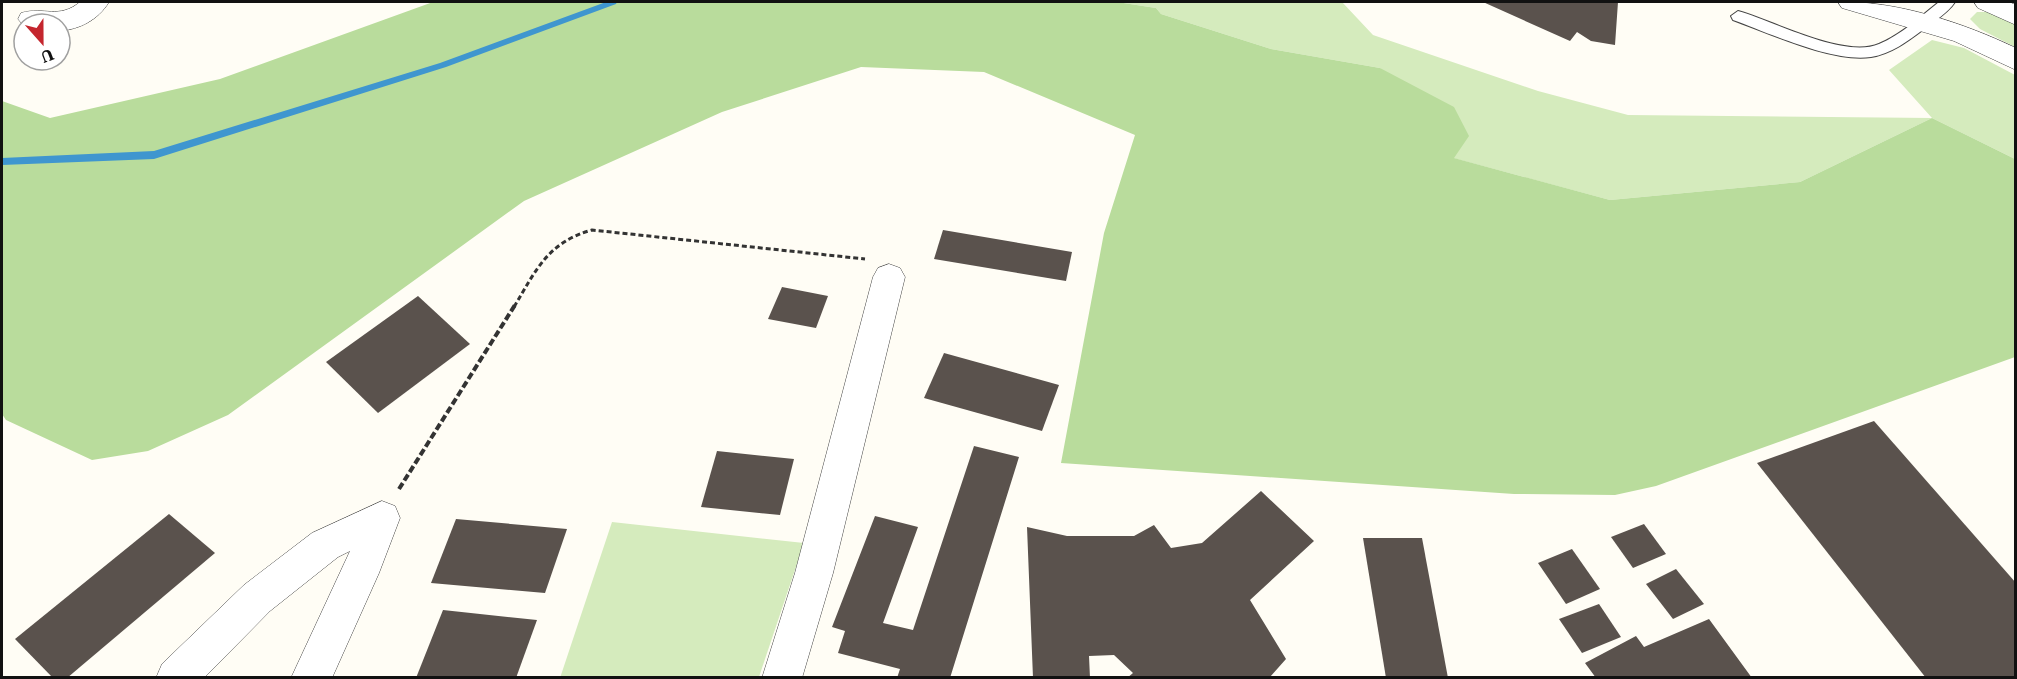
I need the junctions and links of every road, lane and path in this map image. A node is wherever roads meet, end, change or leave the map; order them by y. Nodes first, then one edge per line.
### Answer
1 (96, 2) edge
2 (1851, 2) edge
3 (1948, 2) edge
4 (1987, 2) edge
5 (1738, 16) dead end
6 (2016, 16) edge
7 (72, 20) edge
8 (1923, 22) junction
9 (2016, 60) edge
10 (889, 277) joint
11 (382, 518) junction
12 (176, 678) edge
13 (311, 678) edge
14 (782, 678) edge

1 - 7 street
2 - 8 street
3 - 8 lane
4 - 6 street
5 - 8 lane
8 - 9 street
10 - 11 path
10 - 14 street
11 - 12 street
11 - 13 street

